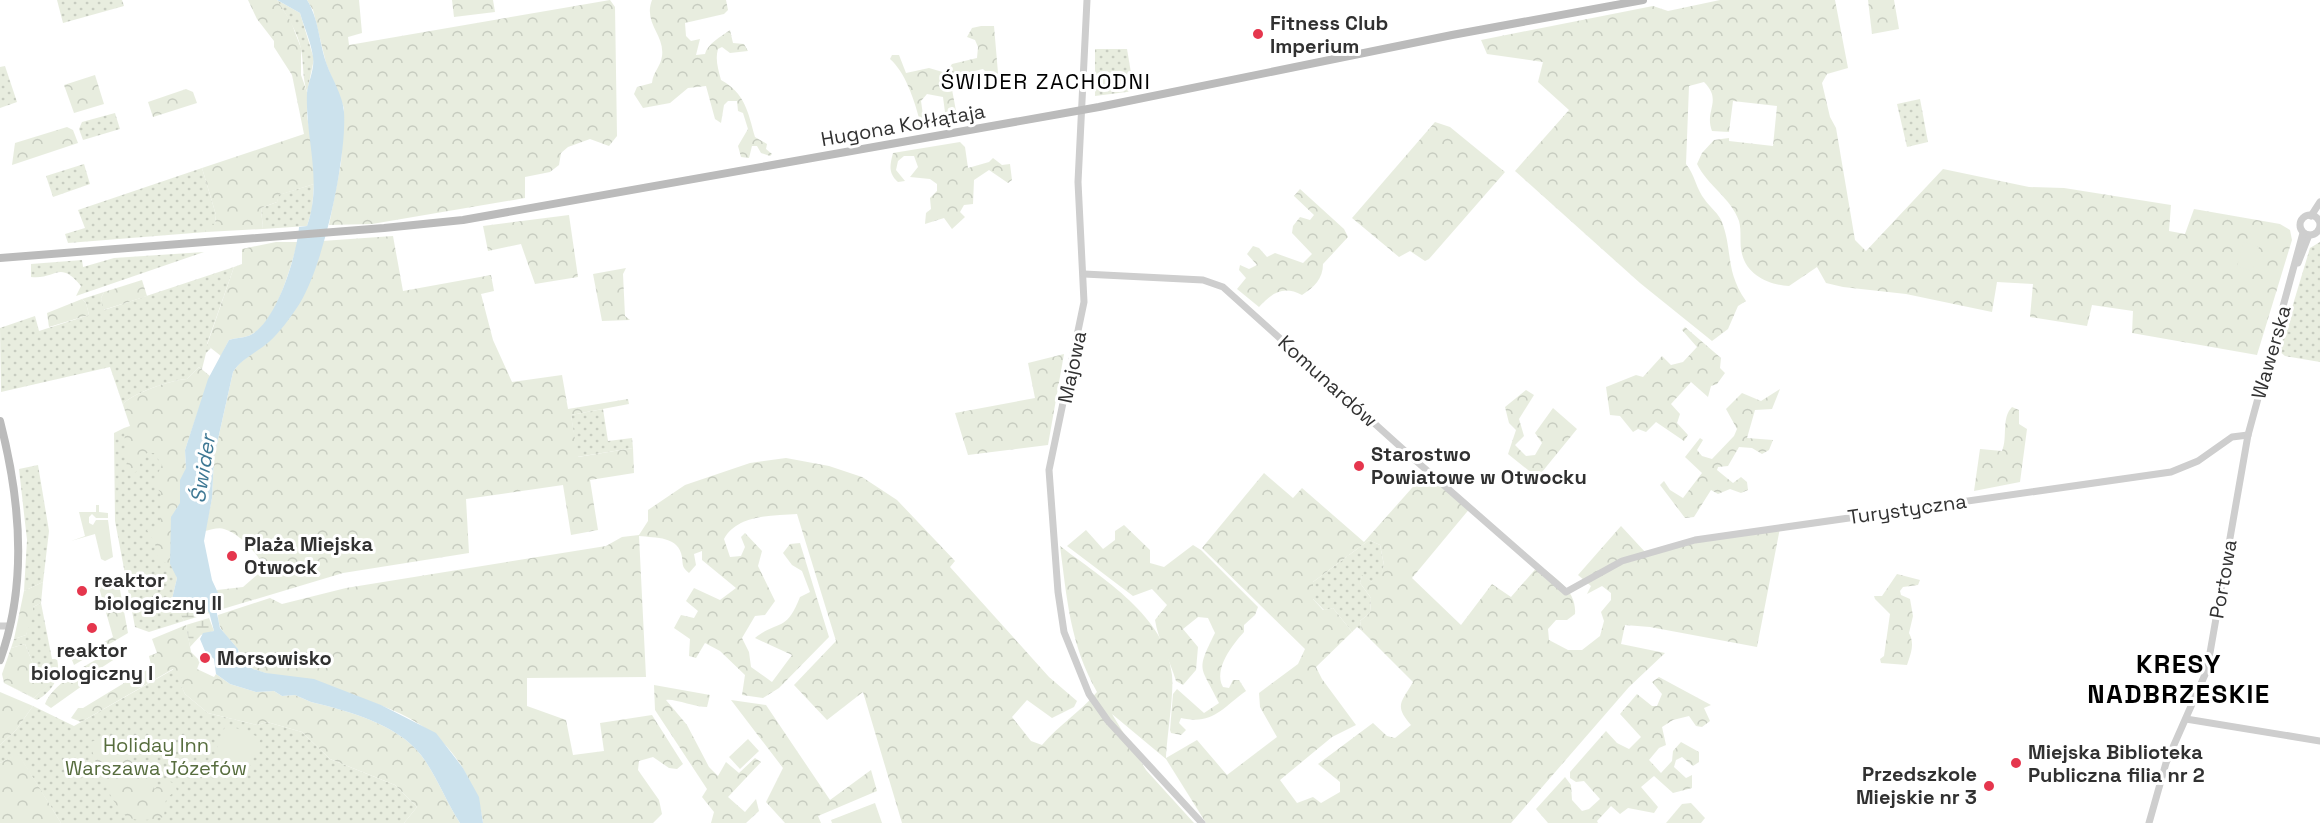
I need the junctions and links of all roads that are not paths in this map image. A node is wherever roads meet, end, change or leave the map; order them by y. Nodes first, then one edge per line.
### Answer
1 (1087, 0) edge
2 (1643, 0) edge
3 (1082, 110) junction
4 (2320, 202) edge
5 (2316, 215) edge
6 (2306, 234) junction
7 (2, 257) edge
8 (1084, 274) junction
9 (0, 421) edge
10 (2248, 435) junction
11 (1566, 592) joint
12 (0, 626) edge
13 (10, 626) junction
14 (0, 660) edge
15 (2186, 719) junction
16 (2320, 741) edge
17 (1202, 823) edge
18 (2149, 823) edge

1 - 3 street, Majowa
2 - 3 main road, Hugona Kołłątaja
3 - 7 main road, Hugona Kołłątaja
3 - 8 street, Majowa
4 - 5 street
5 - 6 street
5 - 6 street
6 - 10 street, Wawerska
8 - 11 street, Komunardów
8 - 17 street, Majowa
9 - 13 main road
10 - 11 street, Turystyczna
10 - 15 street, Portowa
12 - 13 street
13 - 14 main road
15 - 16 street
15 - 18 street, Portowa

